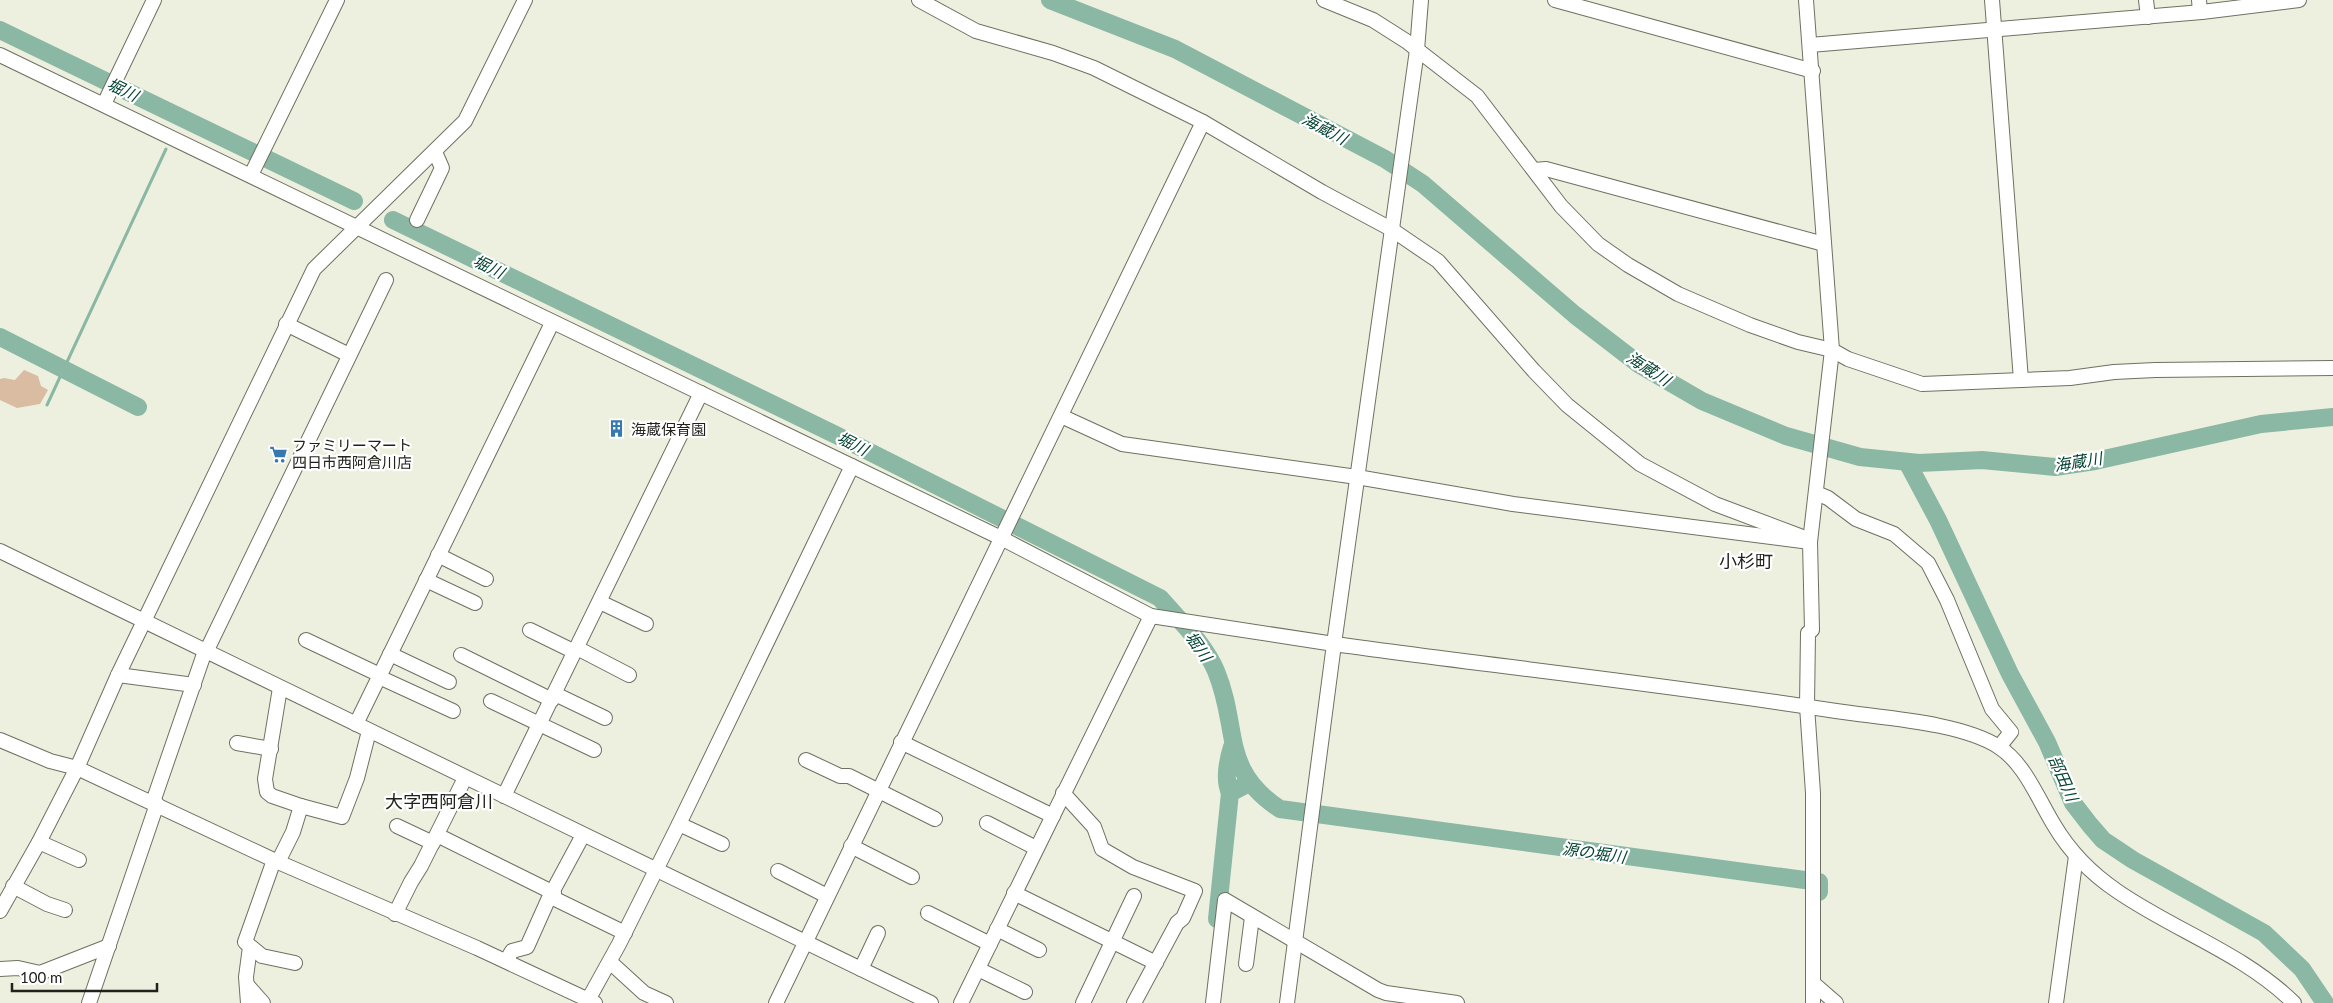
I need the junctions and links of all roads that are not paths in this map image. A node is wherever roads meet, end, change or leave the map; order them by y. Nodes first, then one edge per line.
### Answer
1 (154, 0) edge
2 (337, 0) edge
3 (525, 0) edge
4 (919, 0) edge
5 (1324, 0) edge
6 (1422, 0) edge
7 (1555, 0) edge
8 (1806, 0) edge
9 (1992, 0) edge
10 (2146, 0) edge
11 (2300, 0) edge
12 (2199, 6) edge
13 (2148, 17) junction
14 (1994, 31) junction
15 (1810, 45) junction
16 (1417, 50) junction
17 (0, 55) edge
18 (1812, 70) junction
19 (106, 100) junction
20 (1203, 122) junction
21 (435, 152) junction
22 (1534, 170) junction
23 (253, 172) junction
24 (417, 220) dead end
25 (356, 228) junction
26 (1391, 229) junction
27 (1824, 244) junction
28 (386, 280) dead end
29 (552, 323) junction
30 (286, 324) junction
31 (1832, 350) junction
32 (349, 355) junction
33 (2333, 368) edge
34 (2021, 380) junction
35 (701, 393) junction
36 (1061, 416) junction
37 (852, 466) junction
38 (1357, 477) junction
39 (1817, 491) junction
40 (1002, 536) junction
41 (1810, 542) junction
42 (0, 551) edge
43 (438, 555) junction
44 (486, 579) dead end
45 (426, 580) junction
46 (600, 602) junction
47 (475, 603) dead end
48 (1150, 616) junction
49 (145, 622) junction
50 (646, 624) dead end
51 (530, 630) dead end
52 (306, 640) dead end
53 (1334, 644) junction
54 (576, 650) junction
55 (206, 651) junction
56 (390, 654) junction
57 (461, 655) dead end
58 (118, 675) junction
59 (629, 675) dead end
60 (380, 676) junction
61 (449, 682) dead end
62 (194, 685) junction
63 (280, 688) junction
64 (553, 697) junction
65 (491, 701) dead end
66 (1807, 706) junction
67 (453, 711) dead end
68 (604, 718) dead end
69 (356, 724) junction
70 (541, 725) junction
71 (369, 730) junction
72 (0, 742) edge
73 (901, 742) junction
74 (237, 743) dead end
75 (1999, 747) junction
76 (271, 749) junction
77 (594, 750) dead end
78 (806, 760) dead end
79 (77, 768) junction
80 (465, 778) junction
81 (878, 790) junction
82 (1063, 793) junction
83 (504, 796) junction
84 (155, 803) junction
85 (301, 806) junction
86 (1053, 816) junction
87 (935, 819) dead end
88 (987, 823) dead end
89 (679, 824) junction
90 (397, 826) dead end
91 (583, 835) junction
92 (435, 839) junction
93 (39, 842) junction
94 (722, 844) dead end
95 (851, 846) junction
96 (1036, 848) junction
97 (2076, 856) junction
98 (79, 860) dead end
99 (276, 861) junction
100 (656, 870) junction
101 (778, 871) dead end
102 (912, 876) dead end
103 (14, 886) junction
104 (1014, 893) junction
105 (552, 895) junction
106 (827, 896) junction
107 (1134, 896) dead end
108 (65, 910) dead end
109 (0, 911) edge
110 (928, 913) dead end
111 (395, 914) junction
112 (1252, 917) junction
113 (998, 929) junction
114 (625, 932) junction
115 (878, 933) dead end
116 (805, 941) junction
117 (1113, 941) junction
118 (1296, 942) junction
119 (990, 944) junction
120 (108, 946) junction
121 (250, 947) junction
122 (1039, 950) dead end
123 (506, 961) junction
124 (610, 962) junction
125 (295, 963) dead end
126 (1156, 963) junction
127 (1246, 964) dead end
128 (861, 969) junction
129 (978, 969) junction
130 (0, 970) edge
131 (1813, 983) junction
132 (247, 985) junction
133 (1025, 992) dead end
134 (592, 1001) edge
135 (1426, 1001) edge
136 (89, 1003) edge
137 (248, 1003) edge
138 (263, 1003) edge
139 (666, 1003) edge
140 (776, 1003) edge
141 (931, 1003) edge
142 (961, 1003) edge
143 (1083, 1003) edge
144 (1134, 1003) edge
145 (1213, 1003) edge
146 (1287, 1003) edge
147 (1452, 1003) edge
148 (1457, 1003) edge
149 (1813, 1003) edge
150 (1836, 1003) edge
151 (2056, 1003) edge
152 (2294, 1003) edge

1 - 19 street
2 - 23 street
3 - 21 street
4 - 20 street
5 - 16 street
6 - 16 street
7 - 18 street
8 - 15 street
9 - 14 street
10 - 13 street
11 - 12 street
12 - 13 street
13 - 14 street
14 - 15 street
14 - 34 street
15 - 18 street
16 - 22 street
16 - 26 street
17 - 19 street
18 - 27 street
19 - 23 street
20 - 26 street
20 - 36 street
21 - 24 street
21 - 25 street
22 - 27 street
22 - 31 street
23 - 25 street
25 - 29 street
25 - 30 street
26 - 38 street
26 - 41 street
27 - 31 street
28 - 32 street
29 - 35 street
29 - 43 street
30 - 32 street
30 - 49 street
31 - 34 street
31 - 39 street
32 - 55 street
33 - 34 street
35 - 37 street
35 - 46 street
36 - 38 street
36 - 40 street
37 - 40 street
37 - 89 street
38 - 41 street
38 - 53 street
39 - 41 street
39 - 75 street
40 - 48 street
40 - 73 street
41 - 66 street
42 - 49 street
43 - 44 street
43 - 45 street
45 - 47 street
45 - 56 street
46 - 50 street
46 - 54 street
48 - 53 street
48 - 82 street
49 - 55 street
49 - 58 street
51 - 54 street
52 - 60 street
53 - 66 street
53 - 118 street
54 - 59 street
54 - 64 street
55 - 62 street
55 - 63 street
56 - 60 street
56 - 61 street
57 - 64 street
58 - 62 street
58 - 79 street
60 - 67 street
60 - 69 street
62 - 84 street
63 - 69 street
63 - 76 street
64 - 68 street
64 - 70 street
65 - 70 street
66 - 75 street
66 - 131 street
69 - 71 street
70 - 77 street
70 - 83 street
71 - 80 street
71 - 85 street
72 - 79 street
73 - 81 street
73 - 86 street
74 - 76 street
75 - 97 street
76 - 85 street
78 - 81 street
79 - 84 street
79 - 93 street
80 - 83 street
80 - 92 street
81 - 87 street
81 - 95 street
82 - 86 street
82 - 126 street
83 - 91 street
84 - 99 street
84 - 120 street
85 - 99 street
86 - 96 street
88 - 96 street
89 - 94 street
89 - 100 street
90 - 92 street
91 - 100 street
91 - 105 street
92 - 105 street
92 - 111 street
93 - 98 street
93 - 103 street
95 - 102 street
95 - 106 street
96 - 104 street
97 - 151 street
97 - 152 street
99 - 111 street
99 - 121 street
100 - 114 street
100 - 116 street
101 - 106 street
103 - 108 street
103 - 109 street
104 - 113 street
104 - 117 street
105 - 114 street
105 - 123 street
106 - 116 street
107 - 117 street
110 - 119 street
111 - 123 street
112 - 118 street
112 - 127 street
112 - 145 street
113 - 119 street
113 - 122 street
114 - 124 street
115 - 128 street
116 - 128 street
116 - 140 street
117 - 126 street
117 - 143 street
118 - 135 street
118 - 146 street
119 - 129 street
120 - 130 street
120 - 136 street
121 - 125 street
121 - 132 street
123 - 134 street
124 - 134 street
124 - 139 street
126 - 144 street
128 - 141 street
129 - 133 street
129 - 142 street
131 - 149 street
131 - 150 street
132 - 137 street
132 - 138 street
135 - 147 street
147 - 148 street

